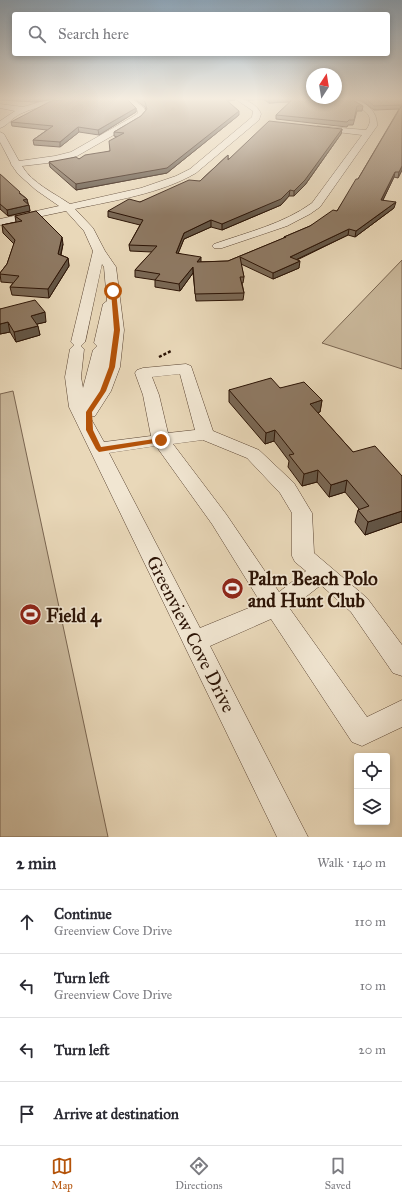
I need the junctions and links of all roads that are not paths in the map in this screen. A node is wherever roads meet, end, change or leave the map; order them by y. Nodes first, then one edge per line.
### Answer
1 (2, 137) edge
2 (104, 137) edge
3 (237, 137) edge
4 (365, 137) edge
5 (15, 164) junction
6 (68, 207) junction
7 (0, 222) edge
8 (218, 246) dead end
9 (99, 251) junction
10 (113, 291) junction
11 (92, 431) junction
12 (205, 434) junction
13 (161, 440) junction
14 (321, 572) junction
15 (276, 607) junction
16 (194, 641) junction
17 (402, 665) edge
18 (402, 713) edge
19 (292, 837) edge

1 - 5 street, Greenview Cove Drive
2 - 5 street
3 - 6 street
4 - 8 street
5 - 6 street, Greenview Cove Drive
6 - 7 street
6 - 9 street, Greenview Cove Drive
9 - 10 street, Greenview Cove Drive
9 - 11 street, Greenview Cove Drive
10 - 11 street, Greenview Cove Drive
10 - 11 street, Greenview Cove Drive
11 - 13 street
11 - 16 street, Greenview Cove Drive
12 - 13 street
12 - 13 street
12 - 14 street
13 - 15 street
14 - 15 street
14 - 17 street
15 - 16 street
15 - 18 street
16 - 19 street, Greenview Cove Drive

